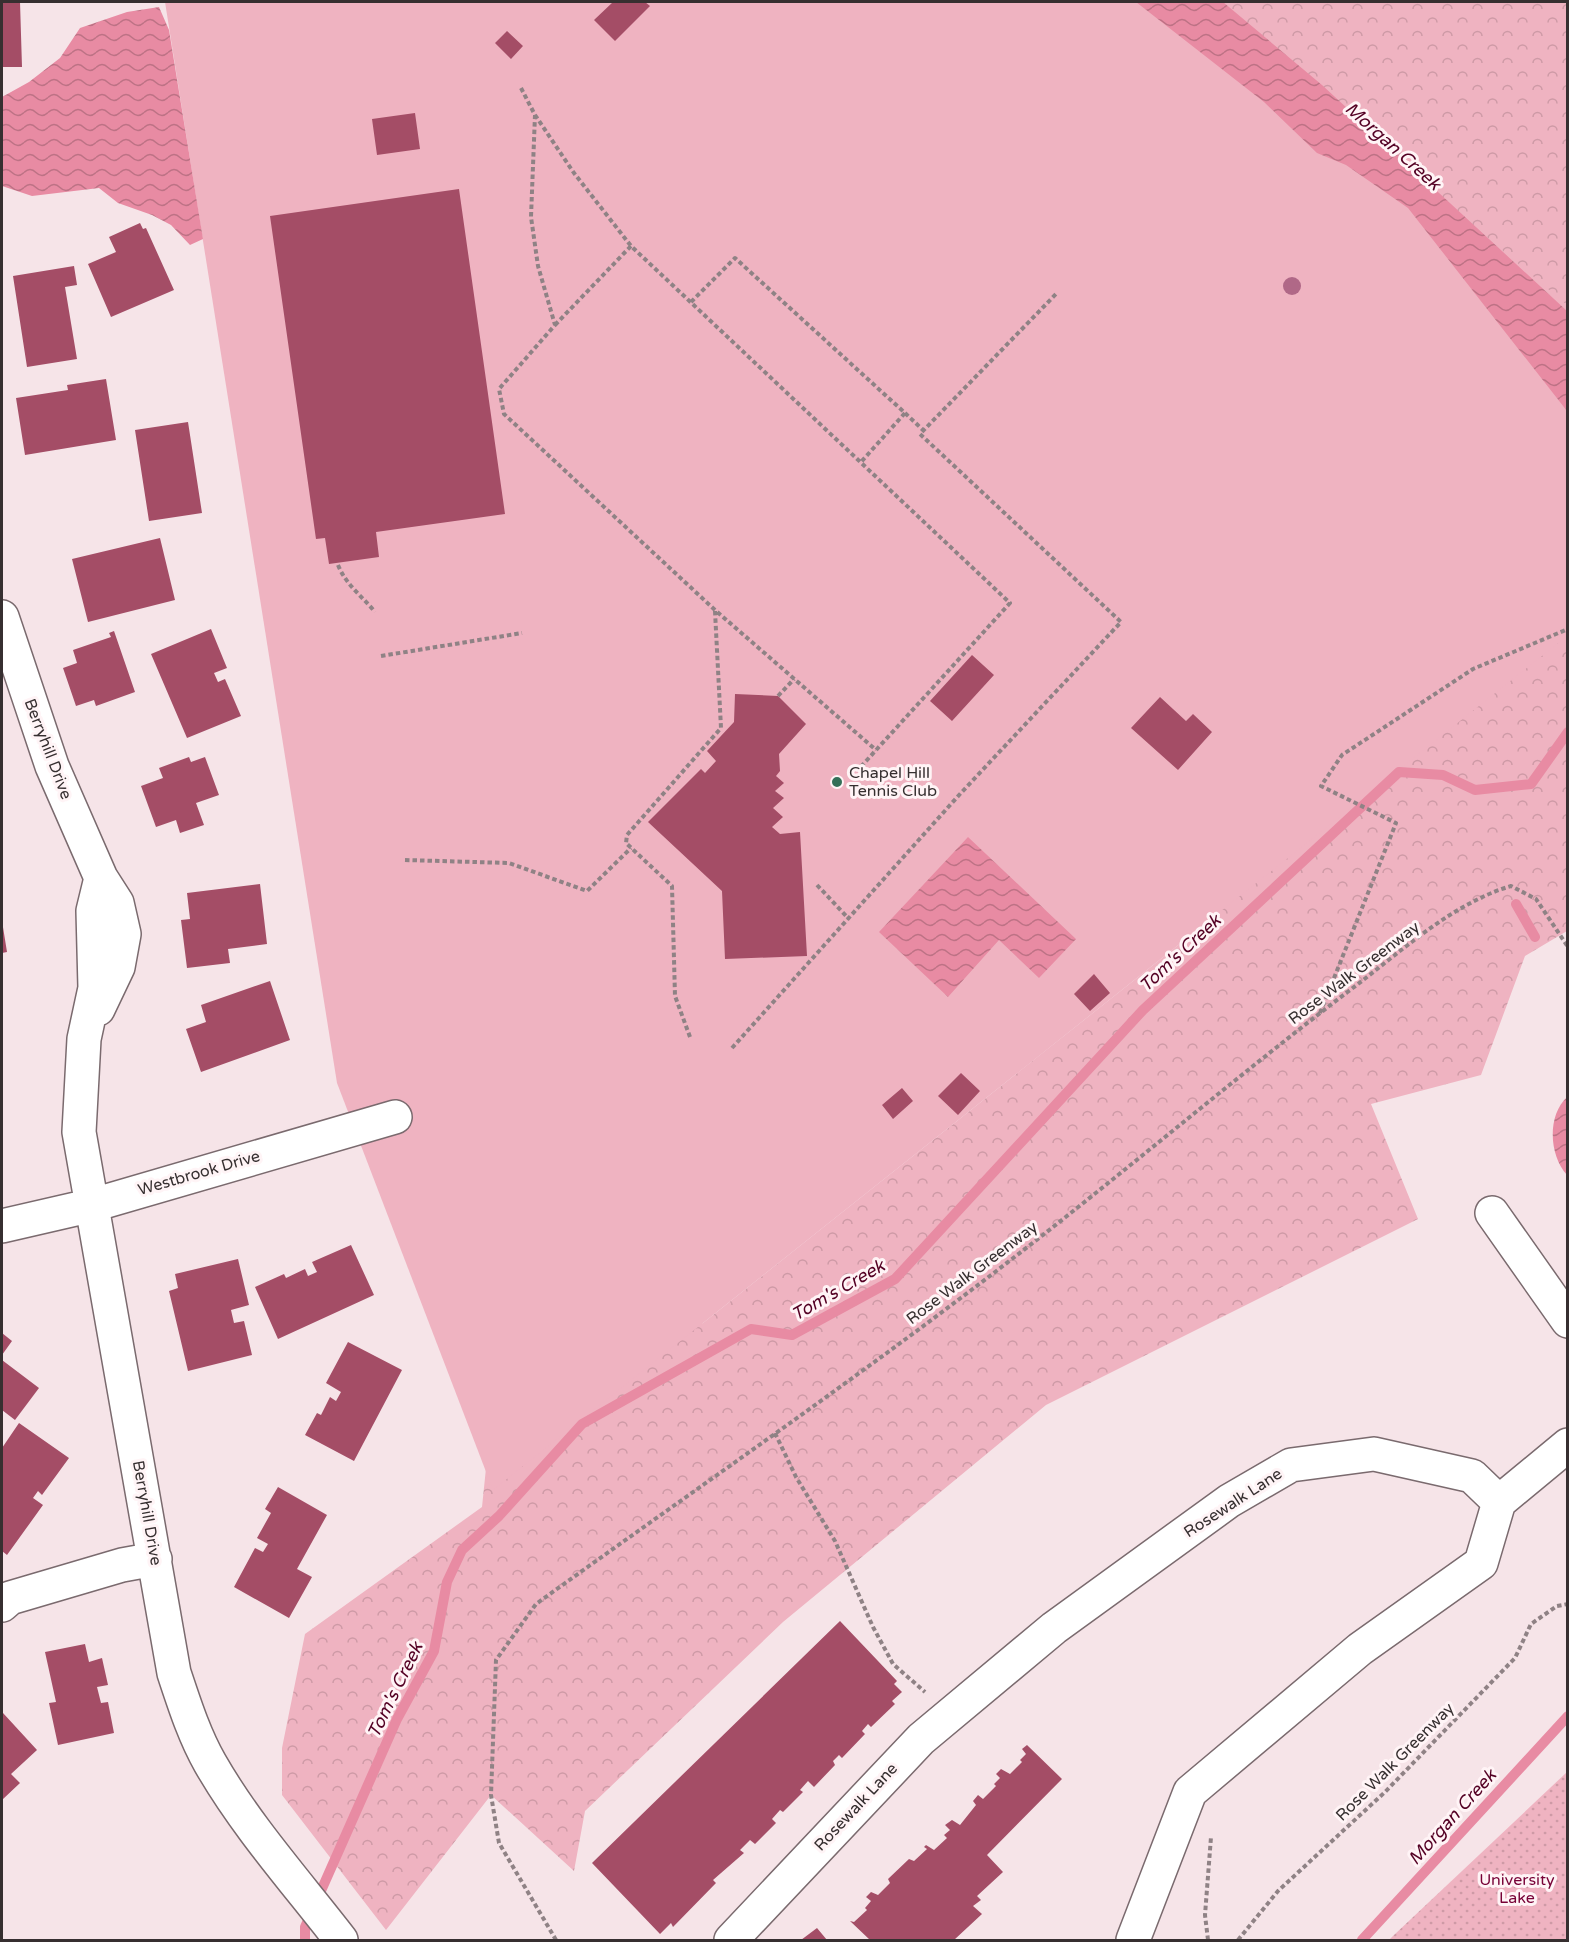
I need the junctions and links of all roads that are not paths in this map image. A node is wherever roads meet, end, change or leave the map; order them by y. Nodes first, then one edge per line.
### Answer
1 (2, 617) edge
2 (395, 1117) dead end
3 (93, 1205) junction
4 (1492, 1213) dead end
5 (2, 1226) edge
6 (1568, 1322) edge
7 (1568, 1445) edge
8 (1499, 1502) junction
9 (155, 1559) junction
10 (2, 1605) edge
11 (341, 1941) edge
12 (731, 1941) edge
13 (1133, 1941) edge

1 - 3 street, Berryhill Drive
2 - 3 street, Westbrook Drive
3 - 5 street, Westbrook Drive
3 - 9 street, Berryhill Drive
4 - 6 street
7 - 8 street
8 - 12 street, Rosewalk Lane
8 - 13 street
9 - 10 street
9 - 11 street, Berryhill Drive

